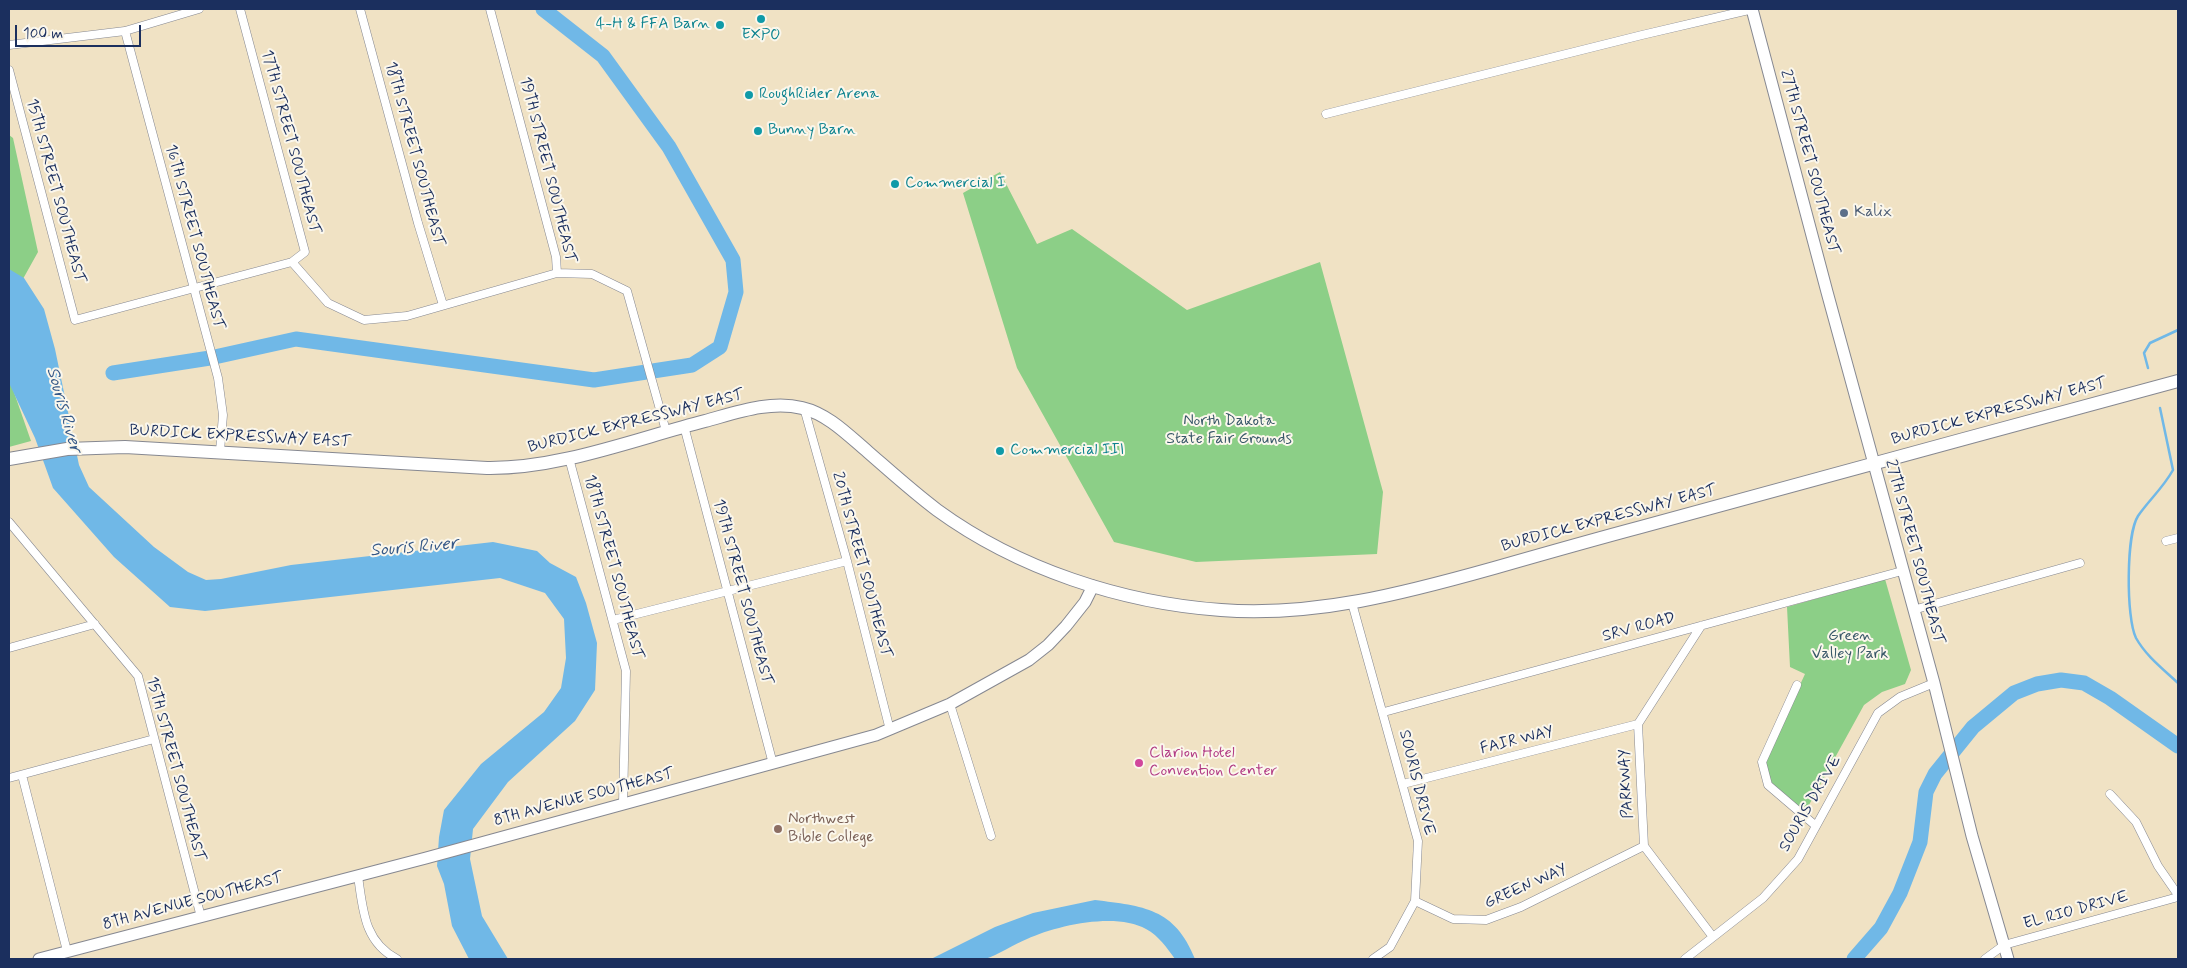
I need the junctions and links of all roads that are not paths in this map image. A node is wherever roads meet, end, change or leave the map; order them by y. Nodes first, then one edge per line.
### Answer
1 (199, 9) edge
2 (240, 9) edge
3 (360, 9) edge
4 (490, 9) edge
5 (1753, 9) edge
6 (125, 31) junction
7 (9, 45) edge
8 (9, 70) edge
9 (1326, 114) dead end
10 (292, 262) junction
11 (557, 273) junction
12 (192, 288) junction
13 (443, 305) junction
14 (2178, 381) edge
15 (804, 408) junction
16 (684, 426) junction
17 (666, 431) junction
18 (220, 451) junction
19 (12, 458) edge
20 (569, 458) junction
21 (1873, 463) junction
22 (9, 522) edge
23 (2178, 538) edge
24 (2166, 541) dead end
25 (1022, 558) dead end
26 (847, 561) junction
27 (2080, 563) dead end
28 (1042, 567) junction
29 (1902, 571) junction
30 (1093, 586) junction
31 (727, 592) junction
32 (1352, 603) junction
33 (1912, 610) junction
34 (613, 620) junction
35 (95, 624) junction
36 (1701, 626) junction
37 (9, 648) edge
38 (1934, 682) junction
39 (1797, 685) dead end
40 (950, 704) junction
41 (1384, 712) junction
42 (1638, 724) junction
43 (890, 730) junction
44 (154, 739) junction
45 (773, 764) junction
46 (22, 774) junction
47 (9, 778) edge
48 (1403, 784) junction
49 (2110, 794) dead end
50 (624, 804) junction
51 (1816, 826) junction
52 (991, 836) dead end
53 (1644, 846) junction
54 (358, 876) junction
55 (2178, 896) edge
56 (1415, 901) junction
57 (201, 917) junction
58 (1713, 937) junction
59 (2004, 945) junction
60 (67, 951) junction
61 (39, 959) edge
62 (397, 959) edge
63 (1374, 959) edge
64 (1685, 959) edge
65 (1985, 959) edge
66 (2008, 959) edge

1 - 6 street
2 - 10 street, 17TH STREET SOUTHEAST
3 - 13 street, 18TH STREET SOUTHEAST
4 - 11 street, 19TH STREET SOUTHEAST
5 - 9 street
5 - 21 street, 27TH STREET SOUTHEAST
6 - 7 street
6 - 12 street, 16TH STREET SOUTHEAST
8 - 12 street, 15TH STREET SOUTHEAST
10 - 12 street
10 - 13 street
11 - 13 street
11 - 17 street, 19TH STREET SOUTHEAST
12 - 18 street, 16TH STREET SOUTHEAST
14 - 21 main road, BURDICK EXPRESSWAY EAST
15 - 16 main road, BURDICK EXPRESSWAY EAST
15 - 26 street, 20TH STREET SOUTHEAST
15 - 28 main road, BURDICK EXPRESSWAY EAST
16 - 17 main road, BURDICK EXPRESSWAY EAST
16 - 31 street, 19TH STREET SOUTHEAST
17 - 20 main road, BURDICK EXPRESSWAY EAST
18 - 19 main road, BURDICK EXPRESSWAY EAST
18 - 20 main road, BURDICK EXPRESSWAY EAST
20 - 34 street, 18TH STREET SOUTHEAST
21 - 29 street, 27TH STREET SOUTHEAST
21 - 32 main road, BURDICK EXPRESSWAY EAST
22 - 35 street, 15TH STREET SOUTHEAST
23 - 24 street
25 - 28 main road, BURDICK EXPRESSWAY EAST
26 - 31 street
26 - 43 street, 20TH STREET SOUTHEAST
27 - 33 street
28 - 30 main road, BURDICK EXPRESSWAY EAST
29 - 33 street, 27TH STREET SOUTHEAST
29 - 36 street, SRV ROAD
30 - 32 main road, BURDICK EXPRESSWAY EAST
30 - 40 street, 8TH AVENUE SOUTHEAST
31 - 34 street
31 - 45 street, 19TH STREET SOUTHEAST
32 - 41 street, SOURIS DRIVE
33 - 38 street, 27TH STREET SOUTHEAST
34 - 50 street, 18TH STREET SOUTHEAST
35 - 37 street
35 - 44 street, 15TH STREET SOUTHEAST
36 - 41 street, SRV ROAD
36 - 42 street
38 - 51 street, SOURIS DRIVE
38 - 59 street, 27TH STREET SOUTHEAST
39 - 51 street
40 - 43 street, 8TH AVENUE SOUTHEAST
40 - 52 street
41 - 48 street, SOURIS DRIVE
42 - 48 street, FAIR WAY
42 - 53 street, PARKWAY
43 - 45 street, 8TH AVENUE SOUTHEAST
44 - 46 street
44 - 57 street, 15TH STREET SOUTHEAST
45 - 50 street, 8TH AVENUE SOUTHEAST
46 - 47 street
46 - 60 street
48 - 56 street, SOURIS DRIVE
49 - 55 street
50 - 54 street, 8TH AVENUE SOUTHEAST
51 - 58 street, SOURIS DRIVE
53 - 56 street, GREEN WAY
53 - 58 street
54 - 57 street, 8TH AVENUE SOUTHEAST
54 - 62 street
55 - 59 street, EL RIO DRIVE
56 - 63 street, SOURIS DRIVE
57 - 60 street, 8TH AVENUE SOUTHEAST
58 - 64 street, SOURIS DRIVE
59 - 65 street, EL RIO DRIVE
59 - 66 street, 27TH STREET SOUTHEAST
60 - 61 street, 8TH AVENUE SOUTHEAST

